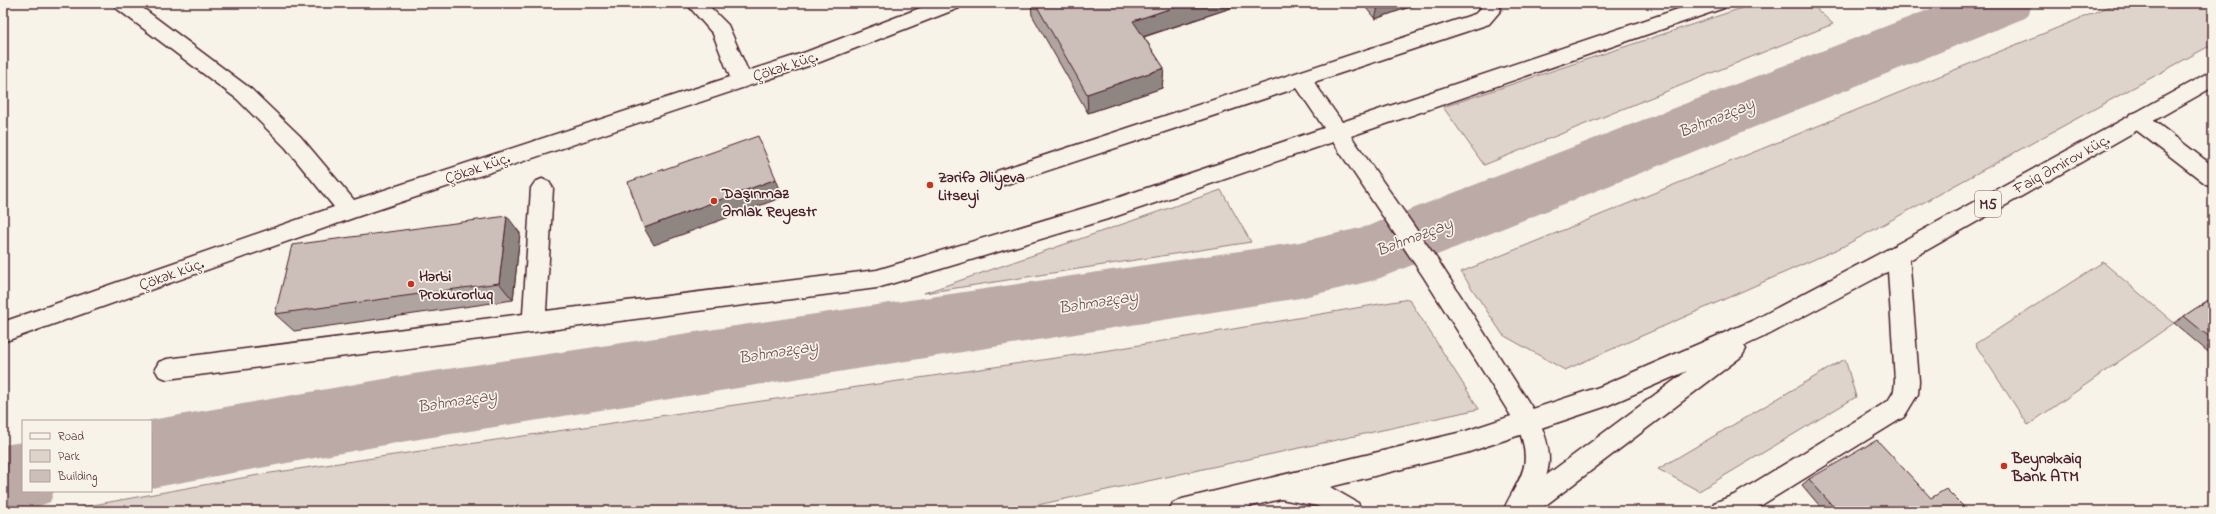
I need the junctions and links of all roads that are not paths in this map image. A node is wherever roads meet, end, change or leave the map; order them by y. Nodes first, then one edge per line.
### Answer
1 (123, 3) edge
2 (695, 3) edge
3 (952, 3) edge
4 (1489, 3) edge
5 (1717, 3) edge
6 (2213, 78) edge
7 (741, 79) junction
8 (1301, 79) junction
9 (2138, 120) junction
10 (1339, 132) junction
11 (1004, 177) dead end
12 (2213, 178) edge
13 (542, 188) dead end
14 (350, 210) junction
15 (1898, 255) junction
16 (534, 322) junction
17 (1762, 328) junction
18 (3, 332) edge
19 (167, 370) dead end
20 (1528, 422) junction
21 (1271, 491) junction
22 (1182, 511) edge
23 (1232, 511) edge
24 (1349, 511) edge
25 (1517, 511) edge
26 (1723, 511) edge

1 - 14 main road
2 - 7 main road
3 - 7 main road, Çökək küç.
4 - 8 main road
5 - 10 main road
6 - 9 main road, Faiq Əmirov küç. / M5
7 - 14 main road, Çökək küç.
8 - 10 main road
8 - 11 main road
9 - 12 main road
9 - 15 main road, Faiq Əmirov küç. / M5
10 - 16 main road
10 - 20 main road
13 - 16 main road
14 - 18 main road, Çökək küç.
15 - 17 main road, Faiq Əmirov küç. / M5
15 - 26 main road
16 - 19 main road
17 - 20 main road
17 - 25 main road
20 - 21 main road
20 - 25 main road
21 - 22 main road
21 - 23 main road
21 - 24 main road

